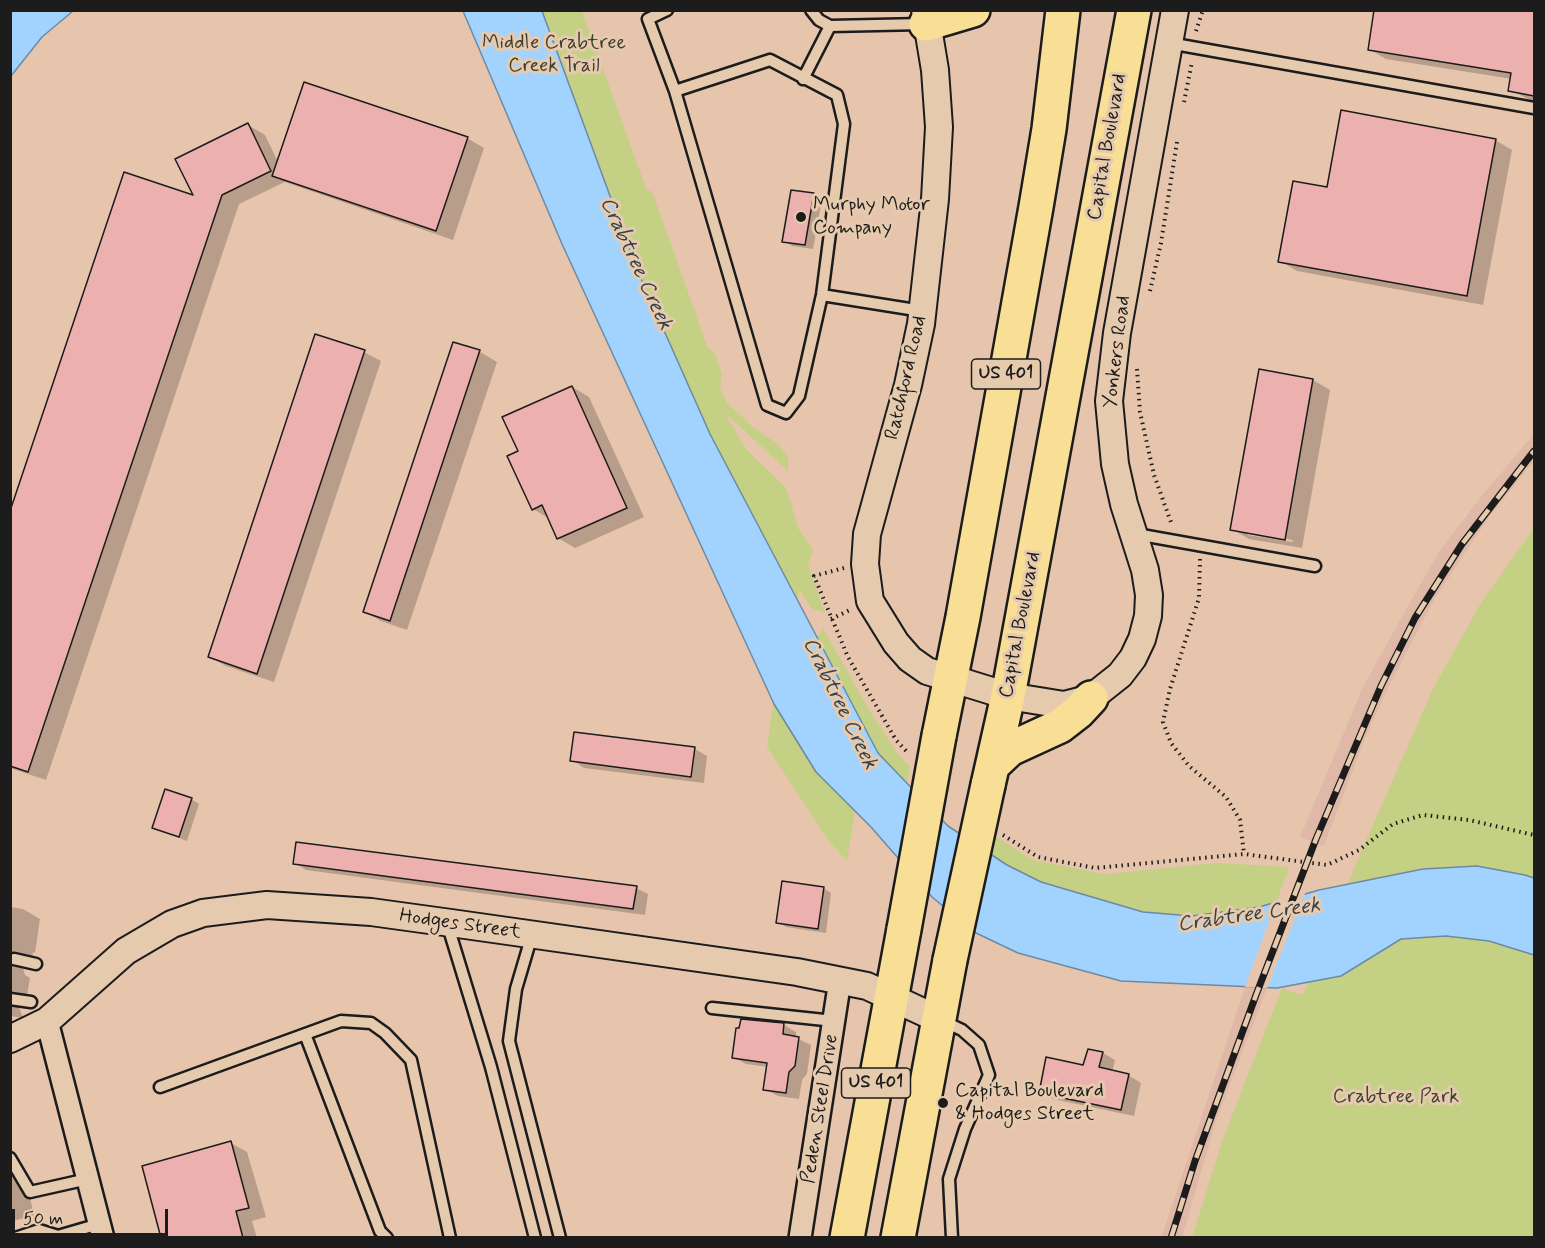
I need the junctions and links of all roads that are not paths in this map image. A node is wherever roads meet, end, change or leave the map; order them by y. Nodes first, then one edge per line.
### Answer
1 (667, 10) edge
2 (811, 10) edge
3 (973, 10) edge
4 (1063, 10) edge
5 (1134, 10) edge
6 (1175, 10) edge
7 (926, 17) edge
8 (830, 26) junction
9 (1169, 42) junction
10 (803, 79) junction
11 (675, 91) junction
12 (1534, 108) edge
13 (822, 295) junction
14 (922, 311) junction
15 (1132, 533) junction
16 (1316, 567) dead end
17 (964, 683) junction
18 (1008, 696) junction
19 (1091, 698) junction
20 (991, 775) junction
21 (447, 922) junction
22 (532, 934) junction
23 (14, 959) dead end
24 (36, 964) dead end
25 (840, 980) junction
26 (892, 998) junction
27 (10, 999) edge
28 (711, 1008) dead end
29 (39, 1012) junction
30 (940, 1020) junction
31 (834, 1021) junction
32 (305, 1034) junction
33 (10, 1039) edge
34 (160, 1087) dead end
35 (10, 1158) edge
36 (88, 1179) junction
37 (101, 1231) edge
38 (15, 1238) edge
39 (387, 1238) edge
40 (450, 1238) edge
41 (535, 1238) edge
42 (560, 1238) edge
43 (800, 1238) edge
44 (847, 1238) edge
45 (898, 1238) edge
46 (952, 1238) edge

1 - 11 lane
2 - 8 lane
3 - 7 main road
4 - 17 main road, US 401
5 - 18 main road, Capital Boulevard / US 401
6 - 9 street, Yonkers Road
7 - 8 lane
7 - 14 street, Ratchford Road
8 - 10 lane
9 - 12 lane
9 - 15 street, Yonkers Road
10 - 11 lane
10 - 13 lane
11 - 13 lane
13 - 14 lane
14 - 17 street, Ratchford Road
15 - 16 lane
15 - 19 street, Yonkers Road
17 - 18 street, Yonkers Road
17 - 26 main road, US 401, bridge
18 - 19 street, Yonkers Road
18 - 20 main road, Capital Boulevard / US 401
19 - 20 main road
20 - 30 main road, Capital Boulevard / US 401, bridge
21 - 22 street, Hodges Street
21 - 29 street, Hodges Street
21 - 41 lane
22 - 25 street, Hodges Street
22 - 42 lane
23 - 24 lane
25 - 26 street, Hodges Street
25 - 31 street, Peden Steel Drive
26 - 30 street, Hodges Street
26 - 44 main road, US 401
27 - 29 lane
28 - 31 lane
29 - 33 street, Hodges Street
29 - 36 street
30 - 45 main road, Capital Boulevard / US 401
30 - 46 lane
31 - 43 street, Peden Steel Drive
32 - 34 lane
32 - 39 lane
32 - 40 lane
35 - 36 lane
36 - 37 street
37 - 38 lane

